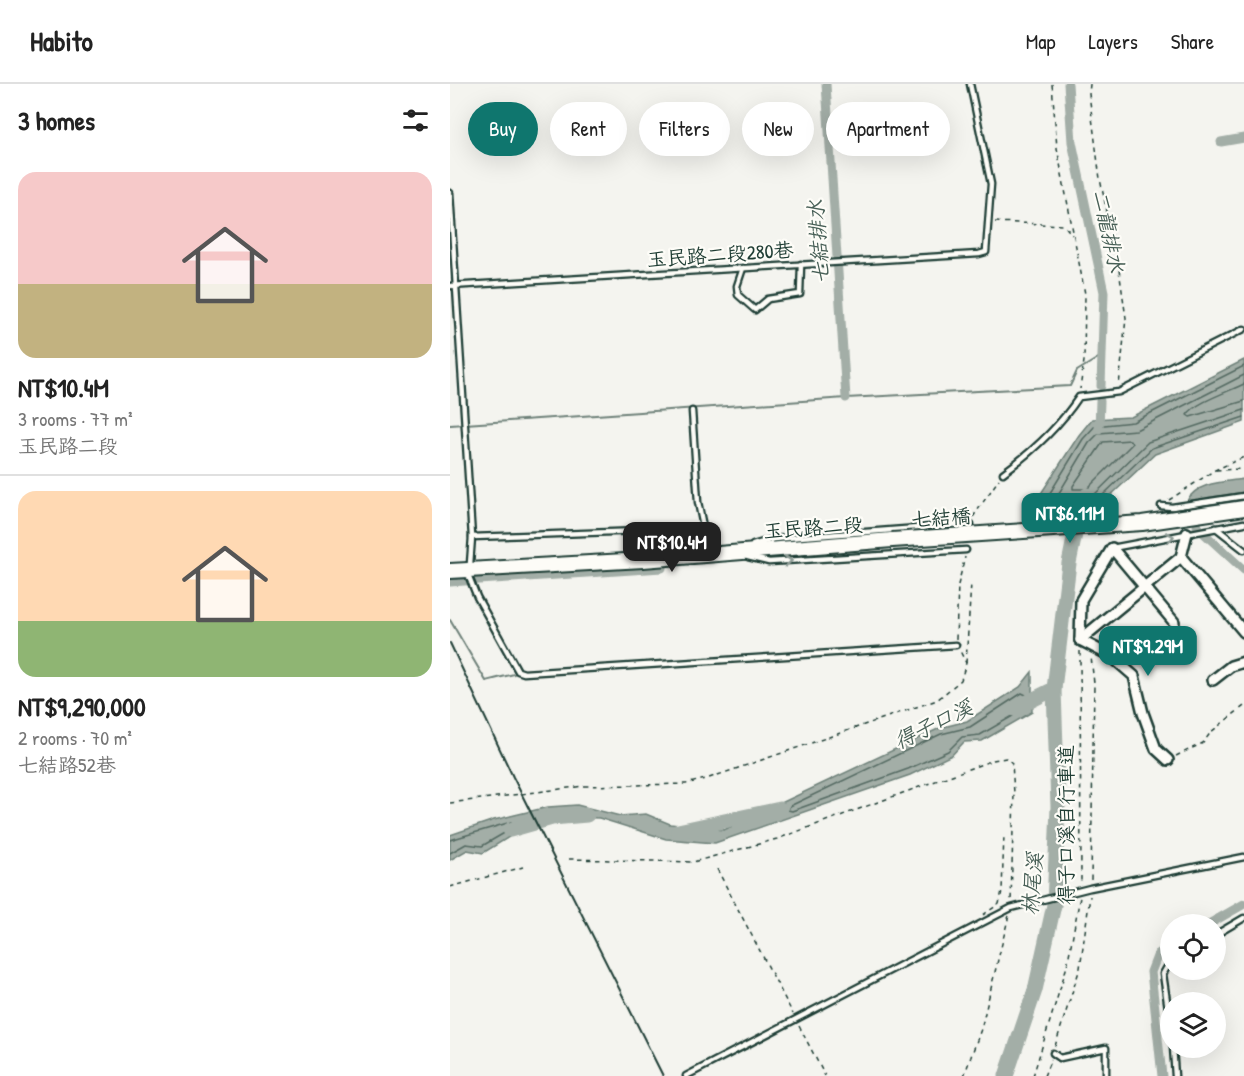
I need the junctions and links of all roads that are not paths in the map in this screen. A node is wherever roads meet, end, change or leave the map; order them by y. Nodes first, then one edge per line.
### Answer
1 (970, 84) edge
2 (450, 193) edge
3 (801, 264) junction
4 (743, 268) junction
5 (453, 286) edge
6 (1244, 330) edge
7 (692, 411) dead end
8 (1003, 473) dead end
9 (1244, 496) edge
10 (1161, 506) road end
11 (1244, 508) edge
12 (1244, 523) edge
13 (971, 524) dead end
14 (1216, 528) junction
15 (1187, 533) junction
16 (472, 537) junction
17 (892, 540) joint
18 (1112, 548) junction
19 (966, 550) dead end
20 (1244, 550) edge
21 (731, 552) junction
22 (708, 554) junction
23 (1181, 557) junction
24 (643, 560) junction
25 (471, 570) junction
26 (450, 571) edge
27 (1145, 588) junction
28 (1174, 622) dead end
29 (1244, 632) edge
30 (1080, 640) junction
31 (956, 645) road end
32 (1244, 662) edge
33 (1213, 680) dead end
34 (1168, 760) road end
35 (1244, 857) edge
36 (1244, 918) edge
37 (1226, 929) edge
38 (1053, 1053) road end
39 (1174, 1058) edge
40 (686, 1076) edge
41 (1106, 1076) edge
42 (1175, 1076) edge

1 - 3 lane, 玉民路二段280巷
2 - 5 lane
3 - 4 lane, 玉民路二段280巷
3 - 4 lane
4 - 5 lane, 玉民路二段280巷
5 - 16 lane
6 - 8 lane
7 - 22 lane
9 - 10 lane
11 - 17 street, 七結橋, bridge
12 - 14 lane
13 - 21 lane
14 - 15 lane
14 - 20 lane
18 -> 15 lane
15 - 23 street
16 - 24 lane
16 - 25 lane
17 - 21 street, 玉民路二段
18 - 27 street
18 - 30 street
21 -> 19 lane
21 - 22 street, 玉民路二段
22 - 24 street, 玉民路二段
23 - 27 street
23 - 29 street
24 - 25 street, 玉民路二段
25 - 26 street, 玉民路二段
25 - 31 lane
27 - 28 street
27 - 30 street
30 - 34 street
32 - 33 street
35 - 40 lane
36 - 37 lane
38 - 41 lane
39 - 42 lane

